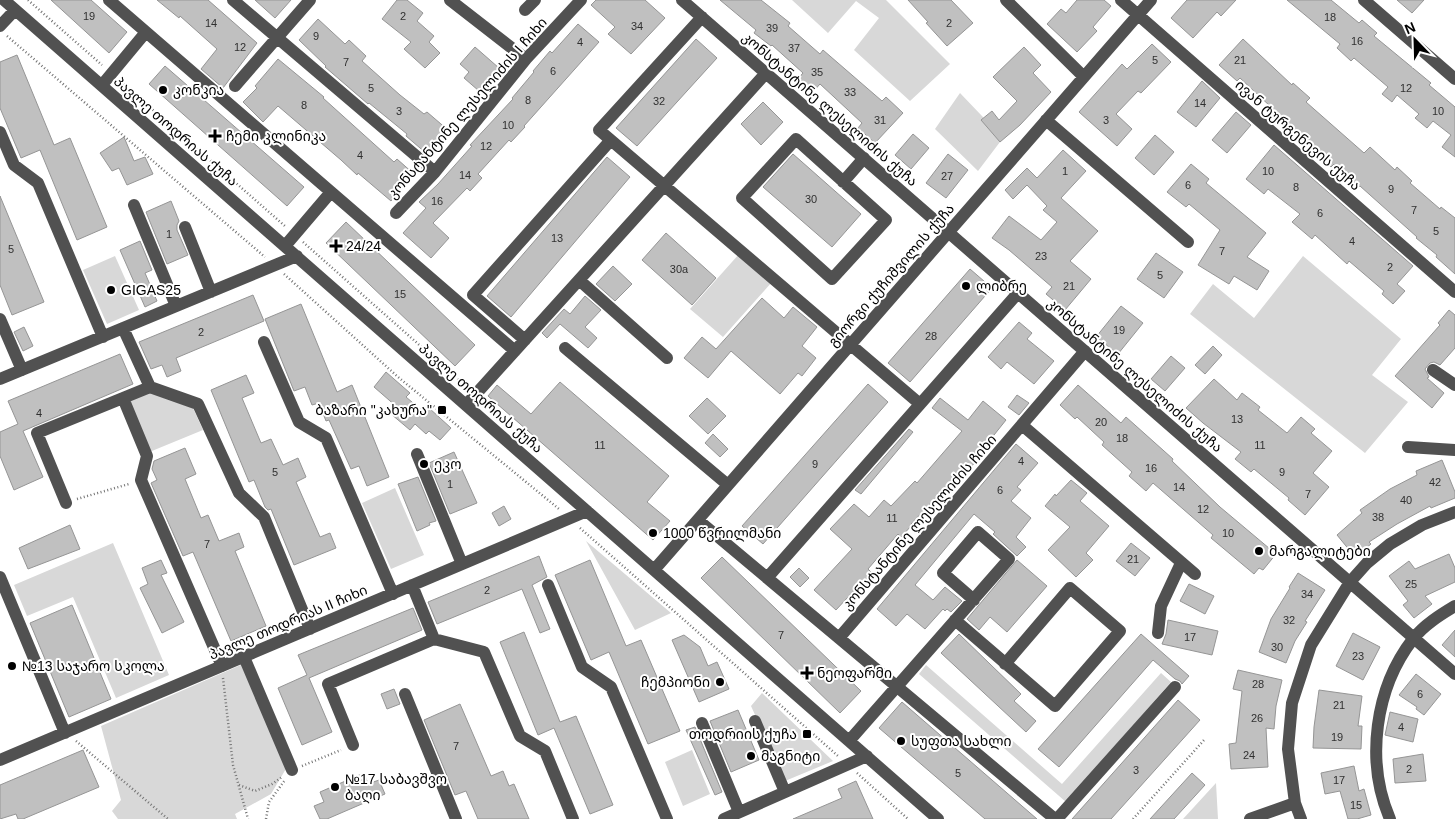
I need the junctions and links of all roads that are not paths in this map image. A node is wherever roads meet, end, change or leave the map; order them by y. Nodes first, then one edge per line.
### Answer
1 (4, 0) edge
2 (109, 0) edge
3 (233, 0) edge
4 (310, 0) edge
5 (450, 0) edge
6 (535, 0) edge
7 (581, 0) edge
8 (682, 0) edge
9 (1006, 0) edge
10 (1121, 0) edge
11 (1151, 0) edge
12 (1364, 0) edge
13 (15, 10) junction
14 (525, 10) dead end
15 (1138, 14) junction
16 (702, 17) junction
17 (4, 31) edge
18 (146, 32) junction
19 (277, 39) junction
20 (526, 59) junction
21 (766, 73) junction
22 (1084, 77) junction
23 (1455, 79) edge
24 (102, 86) junction
25 (236, 86) dead end
26 (1046, 120) junction
27 (0, 132) edge
28 (610, 141) junction
29 (864, 158) junction
30 (434, 172) junction
31 (843, 182) junction
32 (664, 185) junction
33 (331, 192) junction
34 (134, 205) dead end
35 (396, 213) dead end
36 (185, 227) dead end
37 (949, 232) junction
38 (1188, 242) dead end
39 (285, 246) junction
40 (297, 256) junction
41 (579, 280) junction
42 (211, 292) junction
43 (1455, 292) edge
44 (1018, 293) junction
45 (176, 306) junction
46 (0, 319) edge
47 (123, 328) junction
48 (103, 336) junction
49 (525, 340) junction
50 (264, 342) dead end
51 (851, 344) junction
52 (565, 348) dead end
53 (1085, 351) junction
54 (514, 352) junction
55 (667, 358) dead end
56 (22, 370) junction
57 (1433, 370) dead end
58 (0, 379) edge
59 (1455, 385) edge
60 (150, 387) junction
61 (123, 398) junction
62 (920, 404) junction
63 (466, 405) junction
64 (1022, 425) junction
65 (1408, 447) dead end
66 (1455, 450) edge
67 (417, 454) dead end
68 (728, 485) junction
69 (66, 503) road end
70 (587, 511) junction
71 (1455, 512) edge
72 (698, 520) junction
73 (1181, 563) junction
74 (462, 564) junction
75 (654, 570) junction
76 (1195, 574) dead end
77 (0, 577) edge
78 (767, 578) junction
79 (1350, 582) junction
80 (412, 585) junction
81 (548, 585) dead end
82 (393, 594) junction
83 (974, 600) junction
84 (1455, 606) edge
85 (955, 620) junction
86 (310, 629) junction
87 (1158, 632) dead end
88 (839, 638) junction
89 (1414, 638) junction
90 (434, 639) junction
91 (244, 656) junction
92 (1005, 664) junction
93 (222, 666) junction
94 (1455, 674) edge
95 (896, 686) junction
96 (1176, 687) dead end
97 (405, 694) dead end
98 (755, 721) dead end
99 (702, 723) dead end
100 (65, 732) junction
101 (849, 741) junction
102 (354, 745) road end
103 (867, 756) junction
104 (0, 760) edge
105 (292, 770) road end
106 (785, 792) junction
107 (1295, 803) junction
108 (739, 812) junction
109 (456, 819) edge
110 (573, 819) edge
111 (667, 819) edge
112 (724, 819) edge
113 (938, 819) edge
114 (1056, 819) edge
115 (1250, 819) edge
116 (1301, 819) edge
117 (1390, 819) edge

1 - 13 street, პავლე თოდრიას ქუჩა
2 - 18 street
3 - 19 street
4 - 19 street
5 - 20 street
6 - 14 street
7 - 20 street, კონსტანტინე ლესელიძის I ჩიხი
8 - 16 street, კონსტანტინე ლესელიძის ქუჩა
9 - 22 street
10 - 15 street, ივან ტურგენევის ქუჩა
11 - 15 street, გიორგი ქუჩიშვილის ქუჩა
12 - 23 street
13 - 17 street
13 - 24 street, პავლე თოდრიას ქუჩა
15 - 22 street, გიორგი ქუჩიშვილის ქუჩა
15 - 43 street, ივან ტურგენევის ქუჩა
16 - 21 street, კონსტანტინე ლესელიძის ქუჩა
16 - 28 street
18 - 24 street
18 - 33 street
19 - 25 street
19 - 30 street
20 - 30 street, კონსტანტინე ლესელიძის I ჩიხი
21 - 29 street, კონსტანტინე ლესელიძის ქუჩა
21 - 32 street
22 - 26 street, გიორგი ქუჩიშვილის ქუჩა
24 - 39 street, პავლე თოდრიას ქუჩა
26 - 37 street, გიორგი ქუჩიშვილის ქუჩა
26 - 38 street
27 - 48 street
28 - 32 street
28 - 49 street
29 - 31 street
29 - 37 street, კონსტანტინე ლესელიძის ქუჩა
30 - 35 street, კონსტანტინე ლესელიძის I ჩიხი
31 - 31 street
32 - 41 street
32 - 51 street
33 - 39 street
33 - 54 street
34 - 45 street
36 - 42 street
37 - 44 street, კონსტანტინე ლესელიძის ქუჩა
37 - 51 street, გიორგი ქუჩიშვილის ქუჩა
39 - 40 street, პავლე თოდრიას ქუჩა
40 - 42 street
40 - 63 street, პავლე თოდრიას ქუჩა
41 - 49 street
41 - 55 street
42 - 45 street
44 - 53 street, კონსტანტინე ლესელიძის ქუჩა
44 - 62 street
45 - 47 street
46 - 56 street
47 - 48 street
47 - 60 street
48 - 56 street
49 - 54 street
50 - 82 street
51 - 62 street
51 - 68 street, გიორგი ქუჩიშვილის ქუჩა
52 - 68 street
53 - 64 street, კონსტანტინე ლესელიძის ჩიხი
53 - 79 street, კონსტანტინე ლესელიძის ქუჩა
54 - 63 street
56 - 58 street
57 - 59 street
60 - 61 street
60 - 86 street
61 - 69 street
61 - 93 street
62 - 78 street
63 - 70 street, პავლე თოდრიას ქუჩა
64 - 73 street
64 - 88 street, კონსტანტინე ლესელიძის ჩიხი
65 - 66 street
67 - 74 street
68 - 72 street, გიორგი ქუჩიშვილის ქუჩა
70 - 74 street, პავლე თოდრიას II ჩიხი
70 - 75 street, პავლე თოდრიას ქუჩა
71 - 79 street
72 - 75 street, გიორგი ქუჩიშვილის ქუჩა
72 - 78 street
73 - 76 street
73 - 87 street
74 - 80 street, პავლე თოდრიას II ჩიხი
75 - 101 street, პავლე თოდრიას ქუჩა
77 - 100 street
78 - 88 street
79 - 89 street, კონსტანტინე ლესელიძის ქუჩა
79 - 107 street
80 - 82 street, პავლე თოდრიას II ჩიხი
80 - 90 street
81 - 111 street
82 - 86 street, პავლე თოდრიას II ჩიხი
83 - 83 street
83 - 85 street
84 - 89 street
85 - 92 street
85 - 95 street
86 - 91 street, პავლე თოდრიას II ჩიხი
88 - 95 street
89 - 94 street, კონსტანტინე ლესელიძის ქუჩა
89 - 117 street
90 - 102 street
90 - 110 street
91 - 93 street, პავლე თოდრიას II ჩიხი
91 - 105 street
92 - 92 street
93 - 100 street, პავლე თოდრიას II ჩიხი
95 - 101 street
95 - 114 street
96 - 114 street
97 - 109 street
98 - 106 street
99 - 108 street
100 - 104 street, პავლე თოდრიას II ჩიხი
101 - 103 street, პავლე თოდრიას ქუჩა
103 - 106 street
103 - 113 street, პავლე თოდრიას ქუჩა
106 - 108 street
107 - 115 street
107 - 116 street
108 - 112 street

